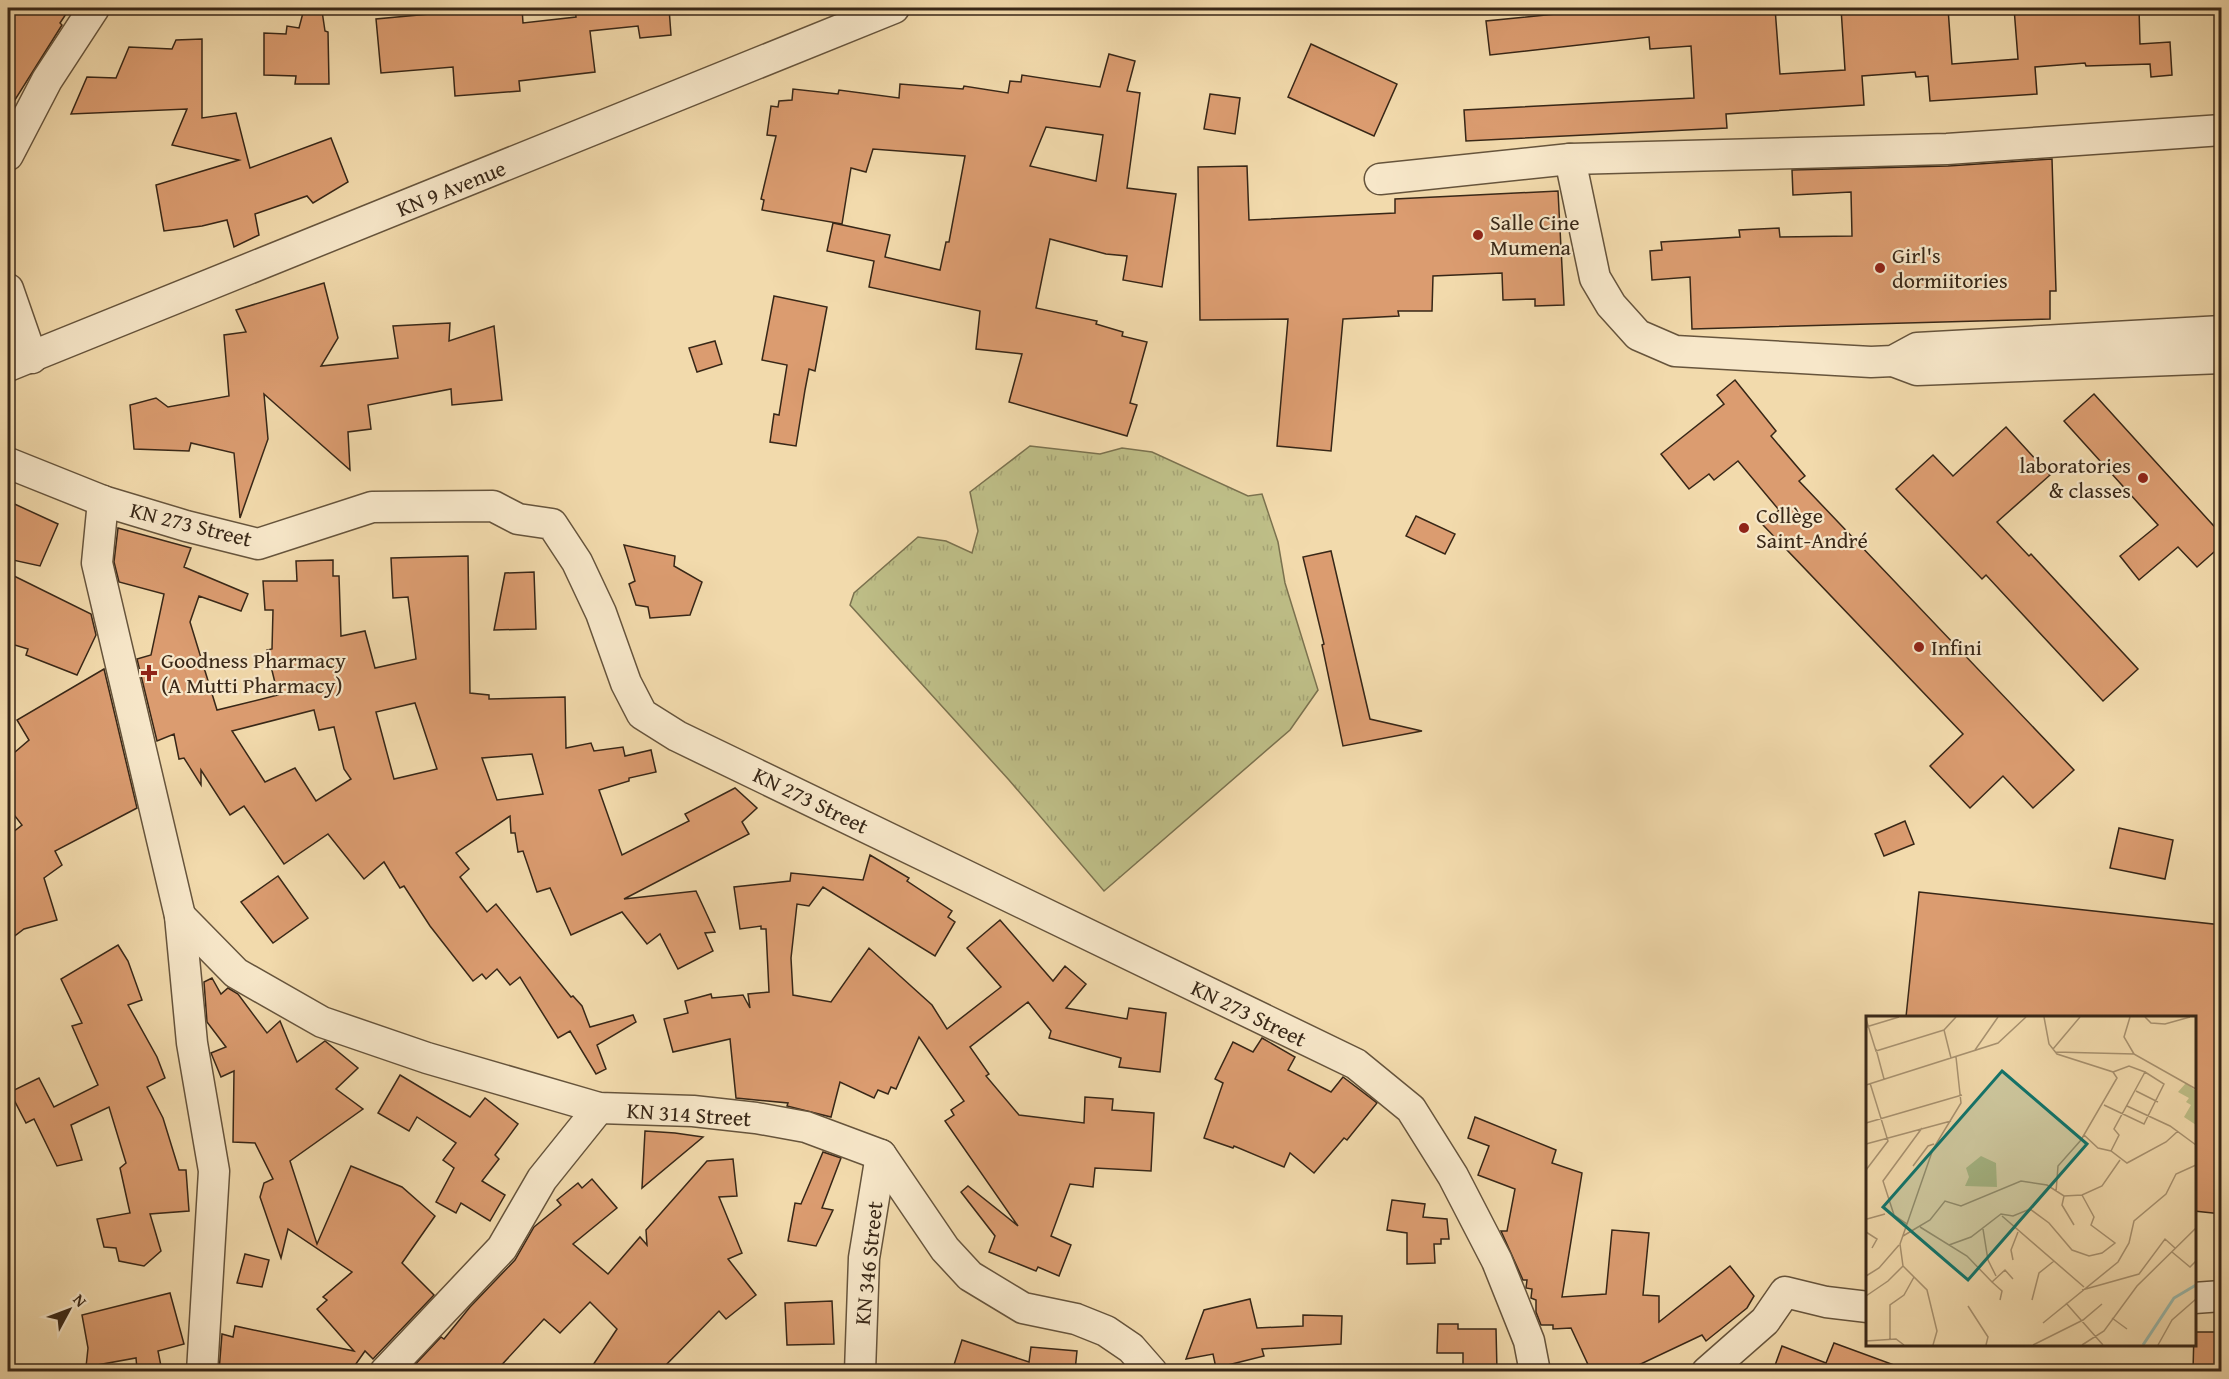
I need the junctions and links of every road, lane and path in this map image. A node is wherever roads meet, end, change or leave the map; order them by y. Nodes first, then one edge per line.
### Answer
1 (94, 8) edge
2 (894, 8) edge
3 (2222, 130) edge
4 (8, 155) edge
5 (1570, 159) junction
6 (1380, 179) dead end
7 (8, 289) edge
8 (2222, 331) edge
9 (2222, 358) edge
10 (1893, 361) junction
11 (20, 362) edge
12 (8, 463) edge
13 (103, 501) junction
14 (180, 916) junction
15 (599, 1107) junction
16 (881, 1155) junction
17 (2222, 1296) edge
18 (2196, 1298) edge
19 (1866, 1307) edge
20 (202, 1371) edge
21 (385, 1371) edge
22 (860, 1371) edge
23 (1152, 1371) edge
24 (1535, 1371) edge
25 (1707, 1371) edge

1 - 4 street
2 - 11 street, KN 9 Avenue
3 - 5 street
5 - 6 street
5 - 10 street
7 - 11 street
8 - 10 street
9 - 10 street
12 - 13 street, KN 273 Street
13 - 14 street
13 - 24 street, KN 273 Street
14 - 15 street, KN 314 Street
14 - 20 street
15 - 16 street, KN 314 Street
15 - 21 street
16 - 22 street, KN 346 Street
16 - 23 street
17 - 18 street
19 - 25 street

